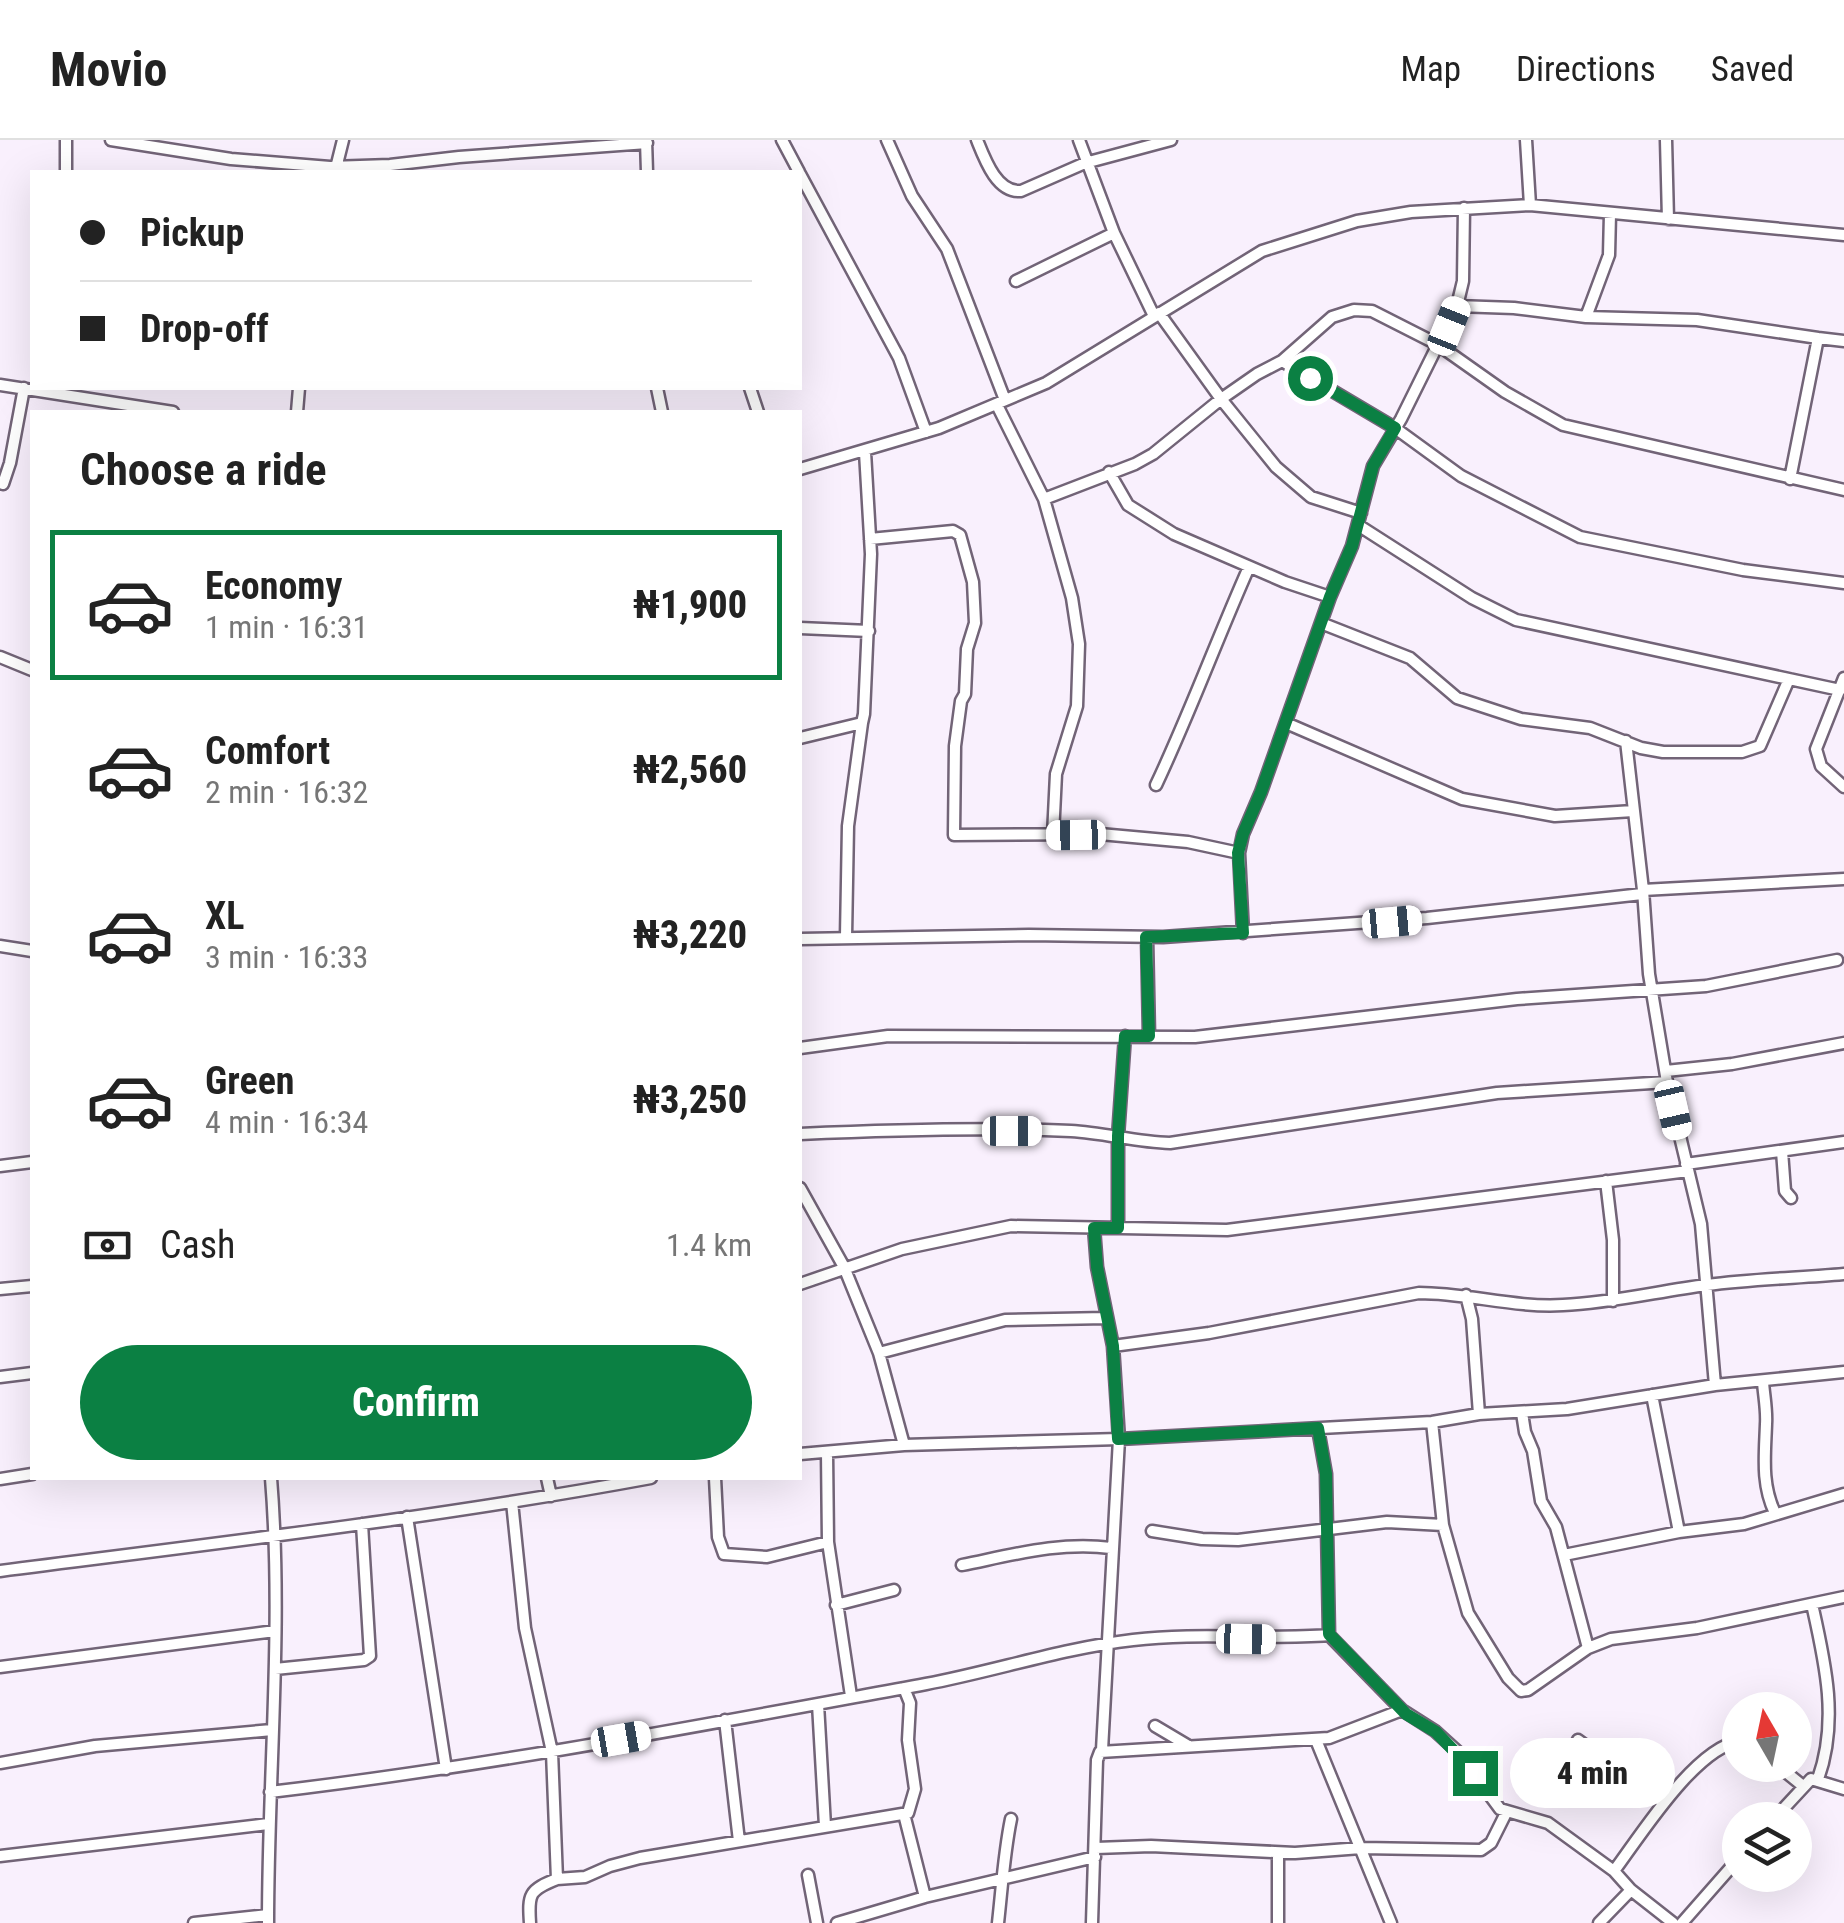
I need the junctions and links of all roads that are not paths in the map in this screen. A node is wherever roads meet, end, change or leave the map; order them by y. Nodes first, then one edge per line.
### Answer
1 (66, 140) edge
2 (111, 140) edge
3 (343, 140) edge
4 (782, 140) edge
5 (886, 140) edge
6 (977, 140) edge
7 (1079, 140) edge
8 (1171, 140) edge
9 (1526, 140) edge
10 (1666, 140) edge
11 (646, 142) edge
12 (1085, 163) junction
13 (66, 170) edge
14 (336, 170) edge
15 (647, 170) edge
16 (798, 170) edge
17 (802, 177) edge
18 (1530, 205) junction
19 (1464, 208) junction
20 (1610, 214) junction
21 (1668, 219) junction
22 (1114, 232) junction
23 (1844, 235) edge
24 (1016, 281) dead end
25 (1457, 306) junction
26 (1157, 314) junction
27 (1586, 317) junction
28 (1818, 338) junction
29 (1844, 342) edge
30 (1438, 344) junction
31 (1282, 361) junction
32 (0, 385) edge
33 (29, 385) edge
34 (51, 390) edge
35 (1221, 399) junction
36 (1001, 402) junction
37 (128, 408) edge
38 (1395, 428) junction
39 (926, 432) junction
40 (865, 452) junction
41 (802, 468) edge
42 (1109, 472) junction
43 (1790, 479) junction
44 (1, 486) edge
45 (1844, 490) edge
46 (1044, 498) junction
47 (1360, 519) junction
48 (870, 539) junction
49 (1250, 567) junction
50 (1844, 583) edge
51 (1330, 597) junction
52 (1321, 623) junction
53 (802, 628) edge
54 (868, 631) junction
55 (0, 658) edge
56 (30, 669) edge
57 (1789, 680) junction
58 (1842, 684) edge
59 (862, 723) junction
60 (1286, 723) junction
61 (802, 738) edge
62 (1626, 741) junction
63 (1156, 785) dead end
64 (1844, 788) edge
65 (1634, 811) junction
66 (1053, 835) junction
67 (1238, 853) junction
68 (1844, 879) edge
69 (1643, 892) junction
70 (1243, 933) junction
71 (846, 936) junction
72 (1146, 937) junction
73 (802, 939) edge
74 (0, 946) edge
75 (30, 952) edge
76 (1837, 960) dead end
77 (1652, 988) junction
78 (1125, 1036) junction
79 (1149, 1036) junction
80 (1844, 1043) edge
81 (802, 1048) edge
82 (1666, 1077) junction
83 (802, 1134) edge
84 (1118, 1136) junction
85 (1844, 1142) edge
86 (1782, 1151) junction
87 (30, 1162) edge
88 (0, 1166) edge
89 (1687, 1168) junction
90 (1606, 1182) junction
91 (802, 1192) edge
92 (1791, 1198) dead end
93 (1094, 1228) junction
94 (1118, 1228) junction
95 (844, 1267) junction
96 (1844, 1274) edge
97 (802, 1283) edge
98 (1708, 1285) junction
99 (30, 1286) edge
100 (0, 1288) edge
101 (1466, 1294) junction
102 (1613, 1300) junction
103 (1106, 1318) junction
104 (1113, 1346) junction
105 (879, 1353) junction
106 (1844, 1372) edge
107 (30, 1373) edge
108 (0, 1377) edge
109 (1763, 1382) junction
110 (1716, 1385) junction
111 (1652, 1395) junction
112 (1522, 1413) junction
113 (1479, 1414) junction
114 (1432, 1422) junction
115 (1318, 1428) junction
116 (1118, 1439) junction
117 (904, 1446) junction
118 (827, 1453) junction
119 (802, 1454) edge
120 (30, 1474) edge
121 (0, 1478) edge
122 (271, 1480) edge
123 (547, 1480) edge
124 (715, 1480) edge
125 (614, 1481) edge
126 (1844, 1494) edge
127 (551, 1496) junction
128 (512, 1502) junction
129 (1776, 1513) junction
130 (407, 1517) junction
131 (362, 1524) junction
132 (1443, 1525) junction
133 (1326, 1528) junction
134 (1152, 1531) dead end
135 (1679, 1532) junction
136 (276, 1536) junction
137 (828, 1542) junction
138 (1111, 1548) junction
139 (1564, 1555) junction
140 (962, 1565) dead end
141 (0, 1571) edge
142 (894, 1590) dead end
143 (1844, 1597) edge
144 (1812, 1604) junction
145 (836, 1605) junction
146 (276, 1631) junction
147 (1329, 1634) junction
148 (1108, 1645) junction
149 (1588, 1648) junction
150 (0, 1667) edge
151 (276, 1668) junction
152 (904, 1688) junction
153 (852, 1696) junction
154 (818, 1704) junction
155 (1402, 1710) junction
156 (724, 1720) junction
157 (1155, 1726) dead end
158 (272, 1730) junction
159 (1316, 1740) junction
160 (1578, 1740) dead end
161 (1188, 1746) junction
162 (1722, 1749) edge
163 (1102, 1750) junction
164 (552, 1752) junction
165 (0, 1763) edge
166 (446, 1769) junction
167 (1818, 1779) junction
168 (1798, 1782) edge
169 (1803, 1786) junction
170 (1844, 1789) edge
171 (270, 1792) junction
172 (1789, 1802) edge
173 (1664, 1803) junction
174 (1507, 1811) junction
175 (904, 1814) junction
176 (1012, 1819) dead end
177 (268, 1824) junction
178 (824, 1826) junction
179 (739, 1841) junction
180 (1361, 1848) junction
181 (1096, 1853) junction
182 (1278, 1853) junction
183 (0, 1856) edge
184 (1614, 1870) junction
185 (808, 1874) dead end
186 (1005, 1877) junction
187 (1722, 1877) edge
188 (556, 1879) junction
189 (1631, 1890) junction
190 (925, 1897) junction
191 (268, 1919) edge
192 (194, 1923) edge
193 (530, 1923) edge
194 (817, 1923) edge
195 (837, 1923) edge
196 (998, 1923) edge
197 (1092, 1923) edge
198 (1278, 1923) edge
199 (1390, 1923) edge
200 (1598, 1923) edge
201 (1673, 1923) edge
202 (1682, 1923) edge

1 - 13 street
2 - 14 street
3 - 14 street
4 - 16 street
5 - 36 street
6 - 12 street
7 - 12 street
8 - 12 street
9 - 18 street
10 - 21 street
11 - 14 street
11 - 15 street
12 - 22 street
17 - 39 street
18 - 19 street
18 - 20 street
19 - 25 street
19 - 26 street
20 - 21 street
20 - 27 street
21 - 23 street
22 - 24 street
22 - 26 street
25 - 27 street
25 - 30 street
26 - 35 street
26 - 36 street
27 - 28 street
28 - 29 street
28 - 43 street
30 - 31 street
30 - 38 street
30 - 43 street
31 - 35 street
31 - 38 street
32 - 33 street
33 - 44 street
34 - 37 street
35 - 42 street
35 - 47 street
36 - 39 street
36 - 46 street
38 - 47 street
38 - 50 street
39 - 40 street
40 - 41 street
40 - 48 street
42 - 46 street
42 - 49 street
43 - 45 street
46 - 66 street
47 - 51 street
47 - 57 street
48 - 54 street
48 - 66 street
49 - 51 street
49 - 63 street
51 - 52 street
52 - 60 street
52 - 62 street
53 - 54 street
54 - 59 street
55 - 56 street
57 - 58 street
57 - 62 street
58 - 64 street
59 - 61 street
59 - 71 street
60 - 65 street
60 - 67 street
62 - 65 street
65 - 69 street
66 - 67 street
67 - 70 street
68 - 69 street
69 - 70 street
69 - 77 street
70 - 72 street
71 - 72 street
71 - 73 street
72 - 79 street
74 - 75 street
76 - 77 street
77 - 79 street
77 - 82 street
78 - 79 street
78 - 81 street
78 - 84 street
80 - 82 street
82 - 84 street
82 - 89 street
83 - 84 street
84 - 94 street
85 - 86 street
86 - 89 street
86 - 92 street
87 - 88 street
89 - 90 street
89 - 98 street
90 - 94 street
90 - 102 street
91 - 95 street
93 - 94 street
93 - 95 street
93 - 103 street
95 - 97 street
95 - 105 street
96 - 98 street
98 - 102 street
98 - 110 street
99 - 100 street
101 - 102 street
101 - 104 street
101 - 113 street
103 - 104 street
103 - 105 street
104 - 116 street
105 - 117 street
106 - 109 street
107 - 108 street
109 - 110 street
109 - 129 street
110 - 111 street
111 - 112 street
111 - 135 street
112 - 113 street
112 - 139 street
113 - 114 street
114 - 115 street
114 - 132 street
115 - 116 street
115 - 133 street
116 - 117 street
116 - 138 street
117 - 118 street
118 - 119 street
118 - 137 street
120 - 121 street
122 - 136 street
123 - 127 street
124 - 137 street
125 - 127 street
126 - 129 street
127 - 128 street
128 - 130 street
128 - 164 street
129 - 135 street
130 - 131 street
130 - 166 street
131 - 136 street
131 - 151 street
132 - 133 street
132 - 149 street
133 - 134 street
133 - 147 street
135 - 139 street
136 - 141 street
136 - 146 street
137 - 145 street
138 - 140 street
138 - 148 street
139 - 149 street
142 - 145 street
143 - 144 street
144 - 149 street
144 - 167 street
145 - 153 street
146 - 150 street
146 - 151 street
147 - 148 street
147 - 155 street
148 - 152 street
148 - 163 street
151 - 158 street
152 - 153 street
152 - 175 street
153 - 154 street
154 - 156 street
154 - 178 street
155 - 159 street
155 - 174 street
156 - 164 street
156 - 179 street
157 - 161 street
158 - 165 street
158 - 171 street
159 - 161 street
159 - 180 street
160 - 173 street
161 - 163 street
162 - 173 street
163 - 181 street
164 - 166 street
164 - 188 street
166 - 171 street
167 - 169 street
167 - 170 street
168 - 169 street
169 - 172 street
171 - 177 street
173 - 184 street
174 - 180 street
174 - 184 street
175 - 178 street
175 - 190 street
176 - 186 street
177 - 183 street
177 - 191 street
178 - 179 street
179 - 188 street
180 - 182 street
180 - 199 street
181 - 182 street
181 - 186 street
181 - 197 street
182 - 198 street
184 - 189 street
185 - 194 street
186 - 190 street
186 - 196 street
187 - 202 street
188 - 193 street
189 - 200 street
189 - 201 street
190 - 195 street
191 - 192 street

